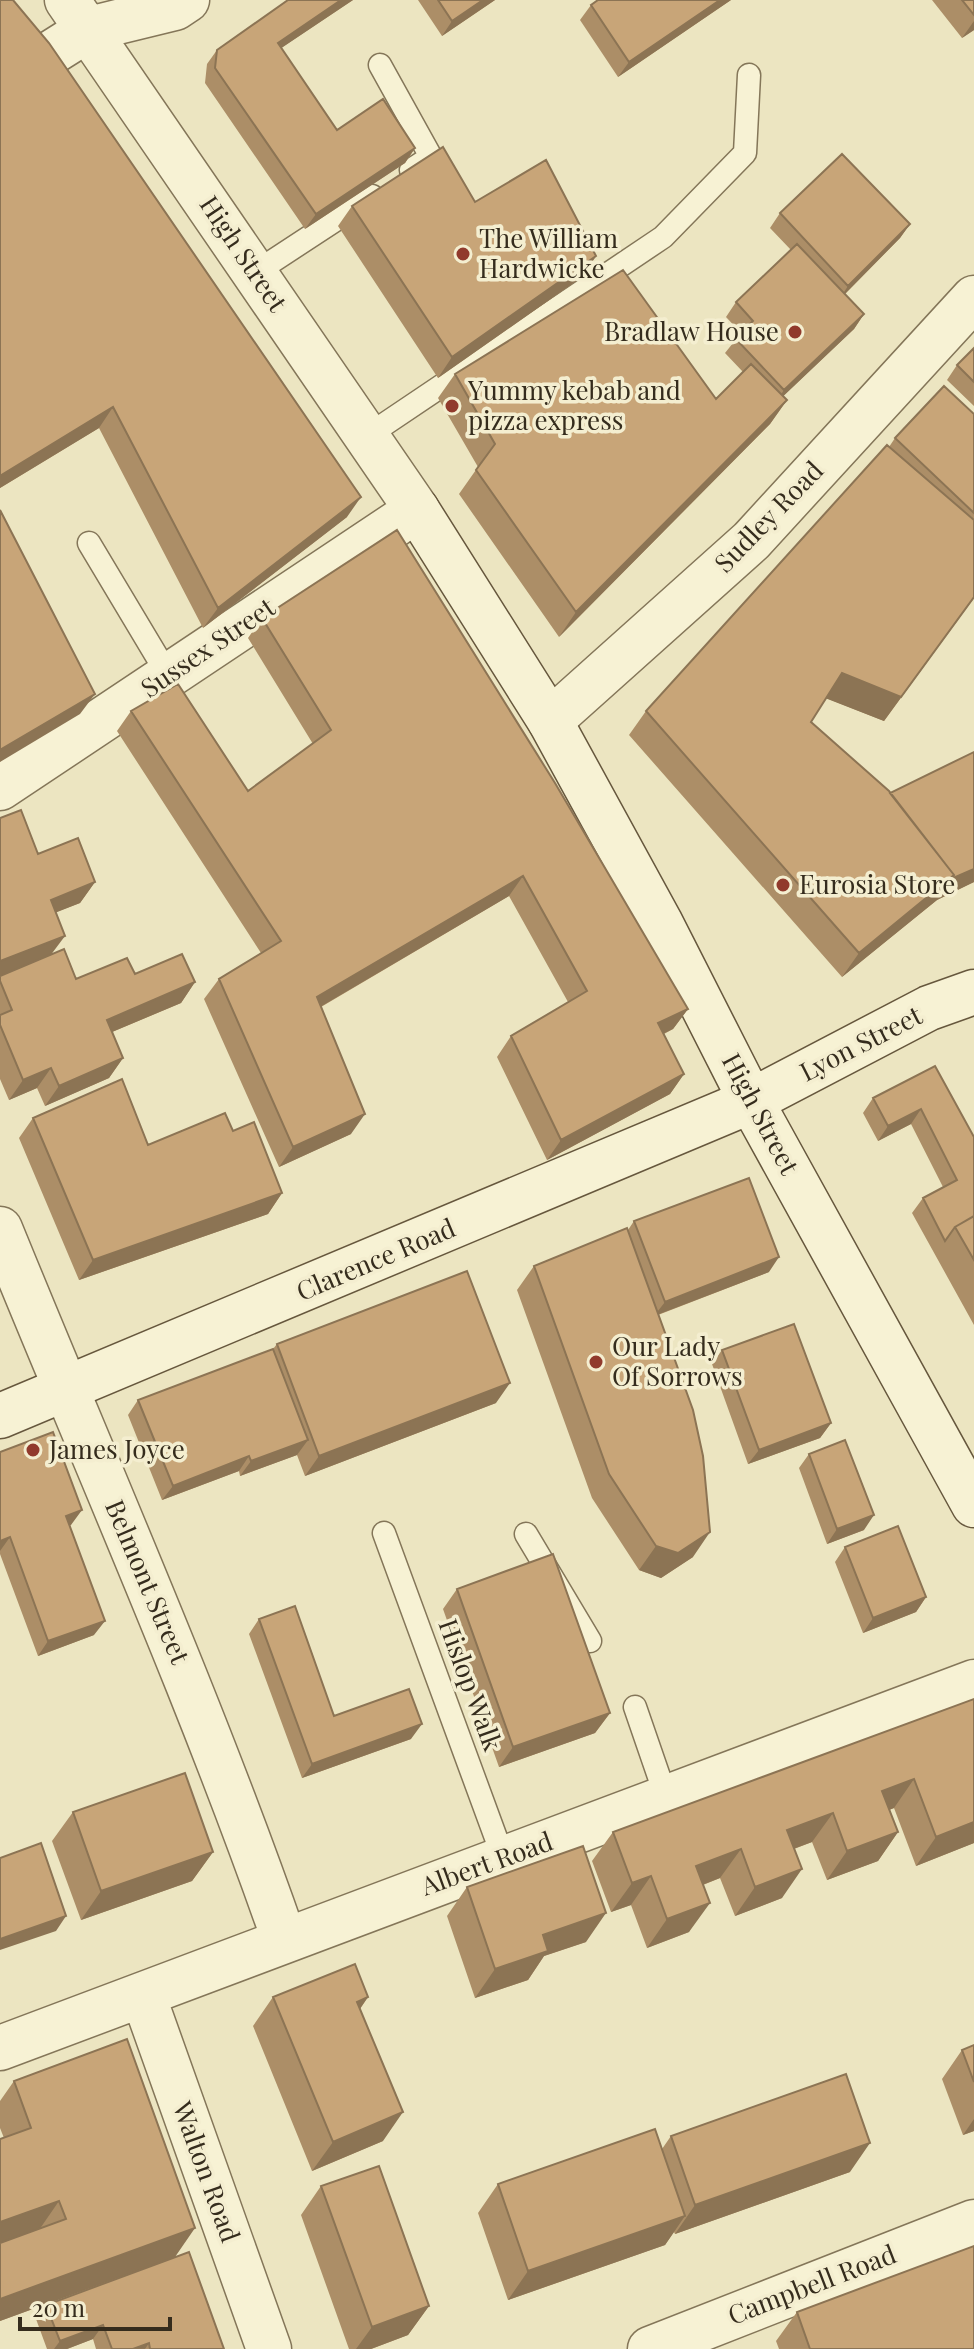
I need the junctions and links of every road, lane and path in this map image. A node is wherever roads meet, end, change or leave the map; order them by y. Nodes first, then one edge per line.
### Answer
1 (187, 0) edge
2 (78, 14) edge
3 (35, 63) edge
4 (380, 65) dead end
5 (749, 75) dead end
6 (256, 272) junction
7 (974, 298) edge
8 (367, 436) junction
9 (417, 510) junction
10 (89, 543) dead end
11 (168, 675) junction
12 (550, 721) junction
13 (0, 788) edge
14 (974, 992) edge
15 (751, 1101) junction
16 (0, 1229) edge
17 (66, 1391) junction
18 (0, 1416) edge
19 (974, 1505) edge
20 (384, 1533) dead end
21 (526, 1534) dead end
22 (590, 1641) dead end
23 (974, 1682) edge
24 (635, 1707) dead end
25 (666, 1797) junction
26 (503, 1857) junction
27 (284, 1939) junction
28 (143, 1995) junction
29 (0, 2048) edge
30 (974, 2222) edge
31 (269, 2349) edge
32 (650, 2349) edge

1 - 2 street
2 - 3 street
2 - 6 street, High Street
4 - 6 lane
5 - 8 lane
6 - 8 street, High Street
7 - 12 street, Sudley Road
8 - 9 street, High Street
9 - 11 street, Sussex Street
9 - 12 street, High Street
10 - 11 lane
11 - 13 street, Sussex Street
12 - 15 street, High Street
14 - 15 street, Lyon Street
15 - 17 street, Clarence Road
15 - 19 street, High Street
16 - 17 street, Belmont Street
17 - 18 street, Clarence Road
17 - 27 street, Belmont Street
20 - 26 lane, Hislop Walk
21 - 22 lane
23 - 25 street, Albert Road
24 - 25 lane
25 - 26 street, Albert Road
26 - 27 street, Albert Road
27 - 28 street, Albert Road
28 - 29 street, Albert Road
28 - 31 street, Walton Road
30 - 32 street, Campbell Road

